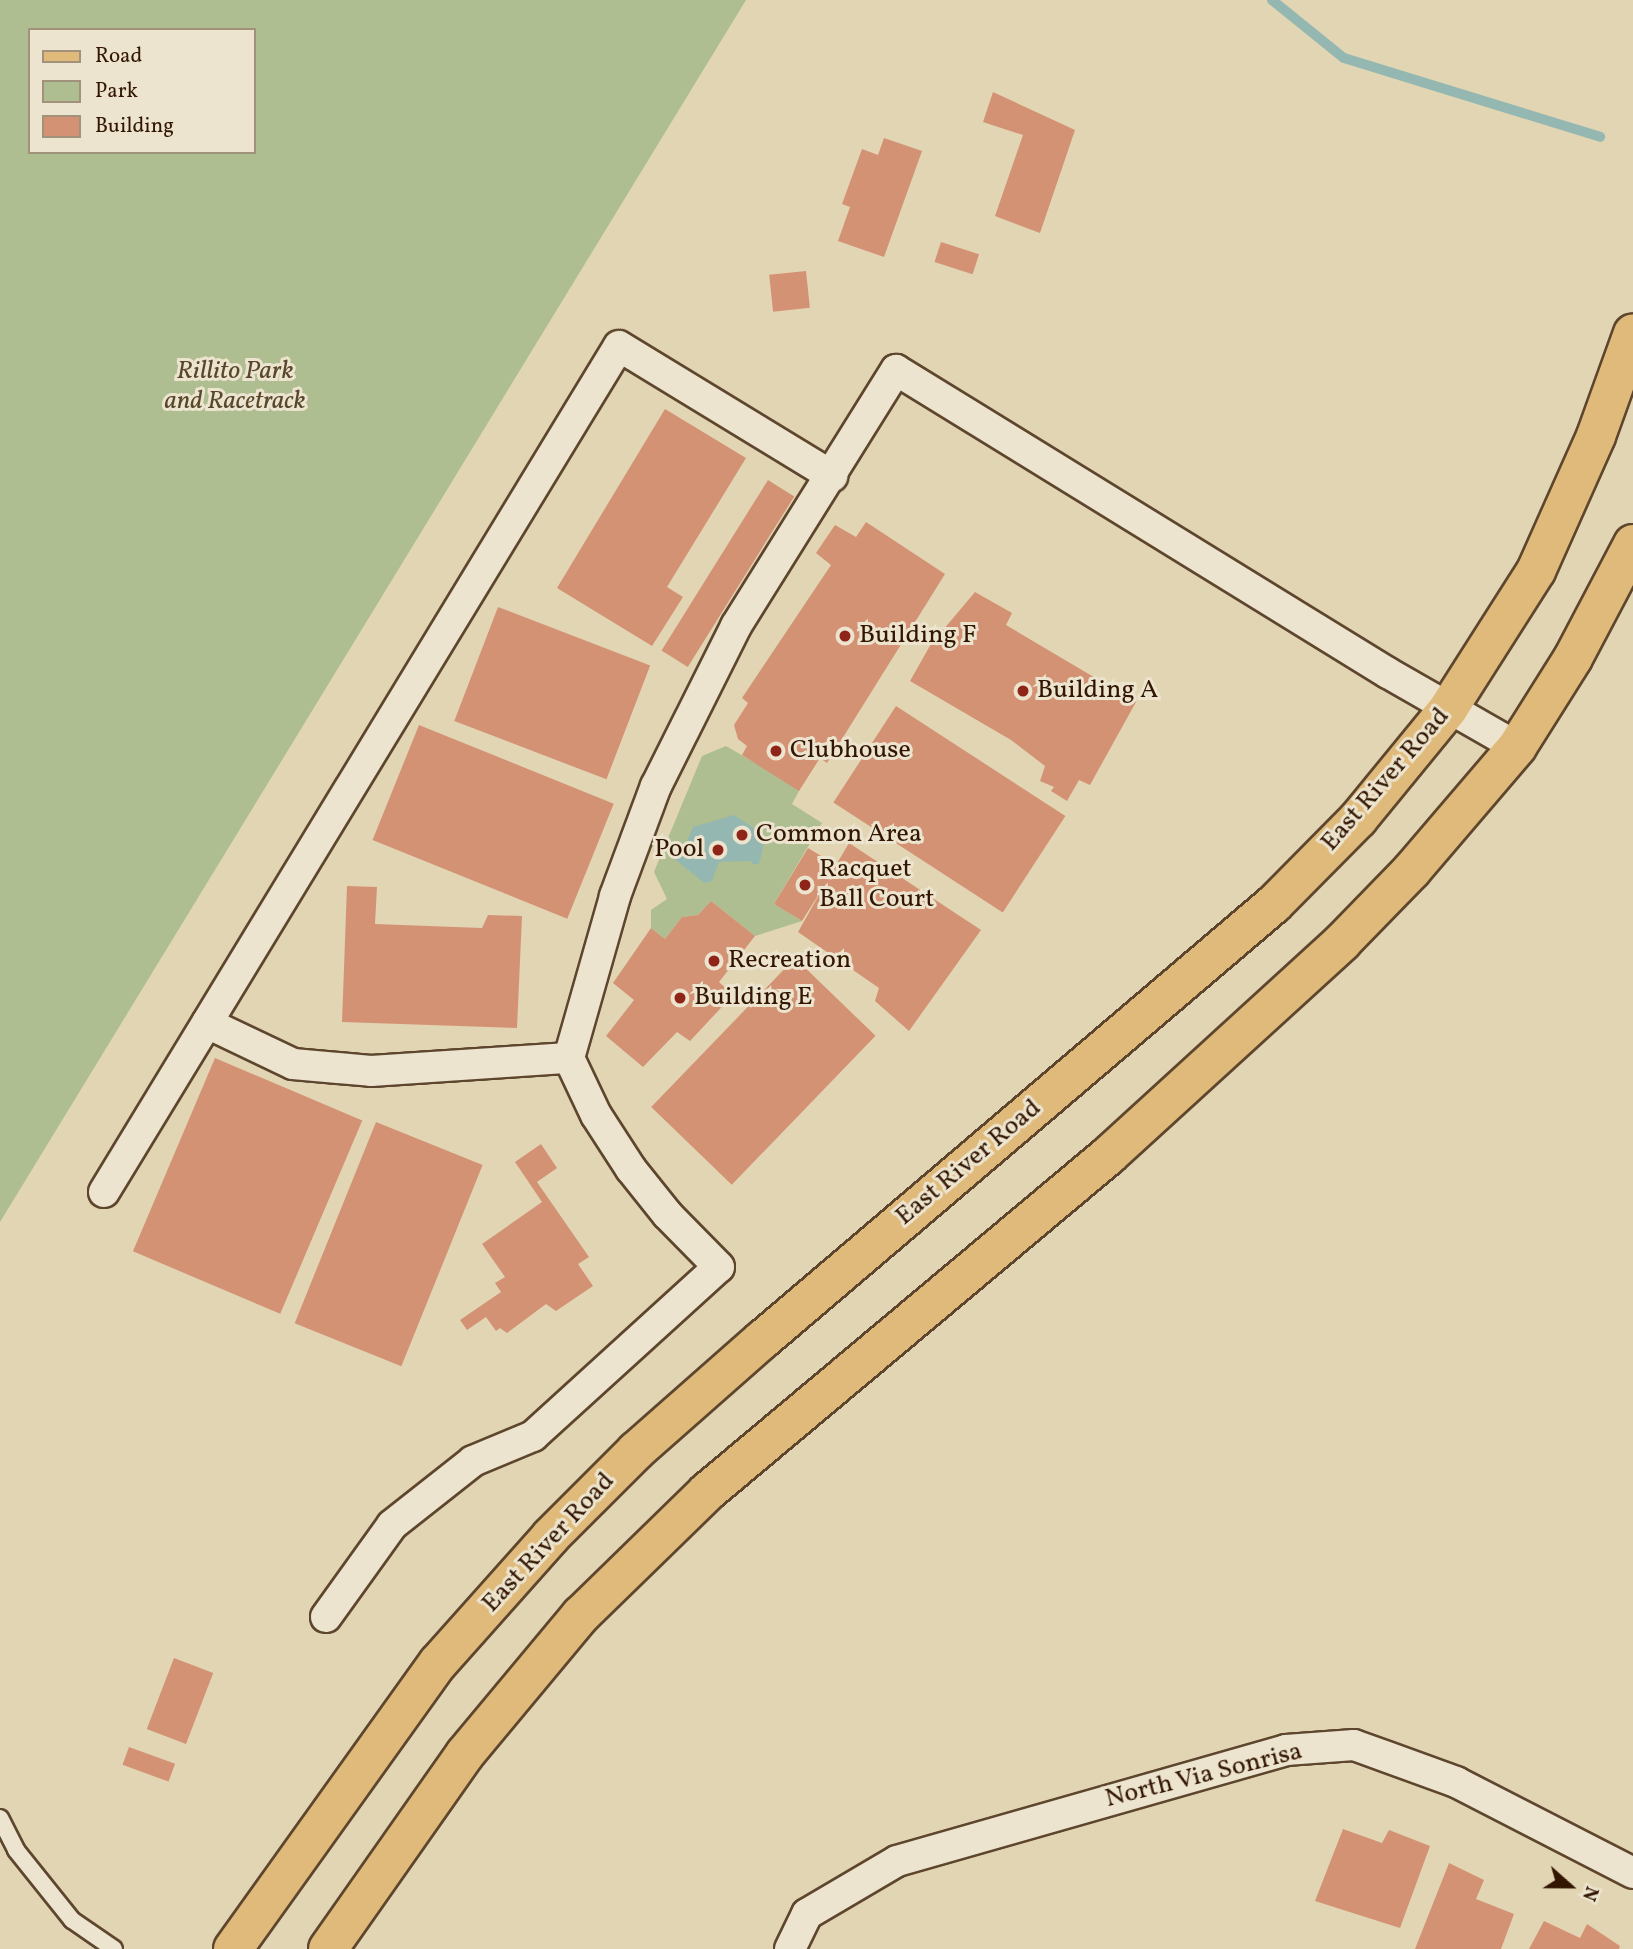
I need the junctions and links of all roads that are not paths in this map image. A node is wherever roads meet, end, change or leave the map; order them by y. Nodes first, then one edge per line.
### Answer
1 (1633, 333) edge
2 (832, 476) junction
3 (1633, 544) edge
4 (1448, 709) junction
5 (1517, 747) junction
6 (207, 1023) junction
7 (569, 1058) junction
8 (104, 1192) dead end
9 (326, 1617) dead end
10 (0, 1818) edge
11 (1633, 1873) edge
12 (114, 1949) edge
13 (233, 1949) edge
14 (328, 1949) edge
15 (790, 1949) edge

1 - 4 main road, East River Road
2 - 4 street
2 - 6 street
2 - 7 street
3 - 5 main road
4 - 5 street
4 - 13 main road, East River Road
5 - 14 main road
6 - 7 street
6 - 8 street
7 - 9 street
10 - 12 lane
11 - 15 street, North Via Sonrisa

